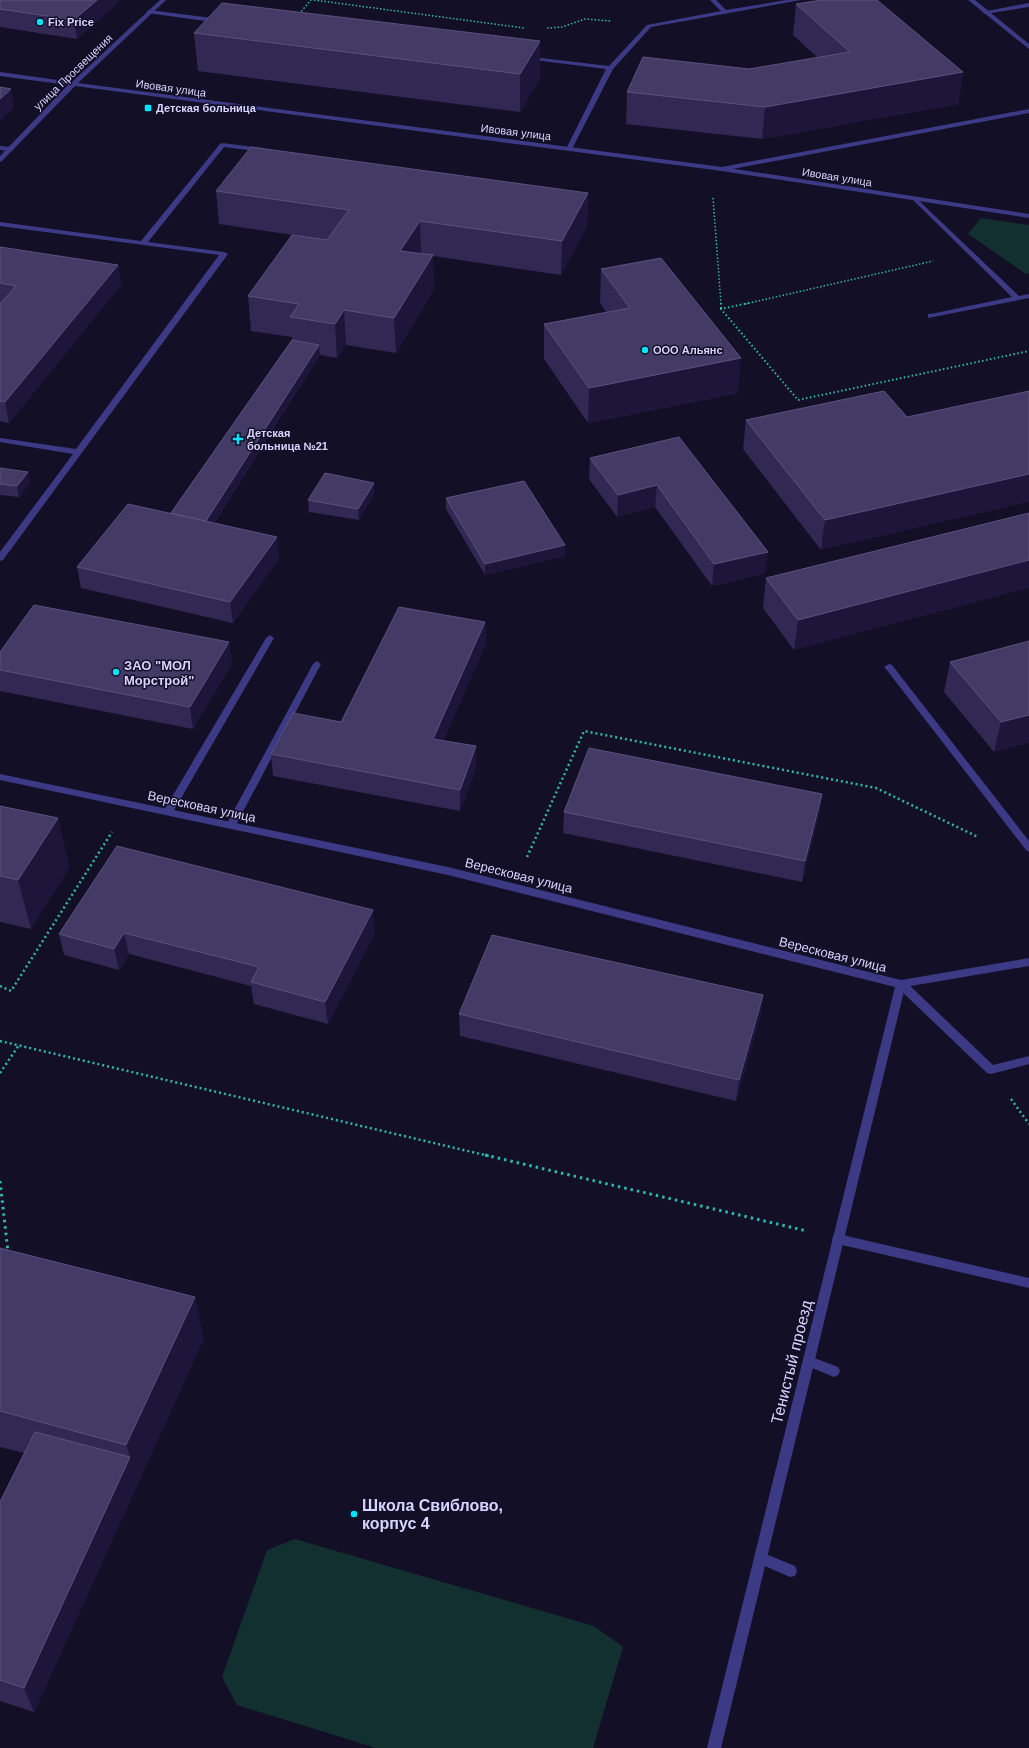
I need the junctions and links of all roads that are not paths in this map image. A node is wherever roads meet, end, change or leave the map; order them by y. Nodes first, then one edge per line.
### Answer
1 (162, 0) edge
2 (713, 0) edge
3 (798, 0) edge
4 (971, 0) edge
5 (1029, 5) edge
6 (149, 12) junction
7 (725, 12) junction
8 (985, 12) junction
9 (225, 22) edge
10 (1029, 47) edge
11 (515, 56) edge
12 (610, 68) junction
13 (0, 74) edge
14 (73, 84) junction
15 (1029, 111) edge
16 (0, 148) edge
17 (11, 149) junction
18 (569, 149) junction
19 (267, 150) edge
20 (0, 160) edge
21 (722, 169) junction
22 (915, 200) junction
23 (1029, 216) edge
24 (0, 224) edge
25 (143, 243) junction
26 (1029, 296) edge
27 (1017, 298) junction
28 (931, 316) dead end
29 (0, 440) edge
30 (78, 452) junction
31 (0, 558) edge
32 (270, 638) dead end
33 (317, 664) dead end
34 (889, 667) dead end
35 (0, 777) edge
36 (168, 812) junction
37 (231, 825) junction
38 (1029, 848) edge
39 (1029, 962) edge
40 (901, 984) junction
41 (1029, 1060) edge
42 (838, 1238) junction
43 (1029, 1283) edge
44 (809, 1361) junction
45 (834, 1371) dead end
46 (761, 1558) junction
47 (790, 1571) dead end
48 (716, 1747) edge

1 - 6 street, улица Просвещения
2 - 7 street
3 - 7 street
4 - 8 street
5 - 8 street
6 - 9 street
6 - 14 street, улица Просвещения
7 - 12 street
8 - 10 street
11 - 12 street
12 - 18 street
13 - 14 street, Ивовая улица
14 - 17 street, улица Просвещения
14 - 18 street, Ивовая улица
15 - 21 street
16 - 17 street
17 - 20 street, улица Просвещения
18 - 21 street, Ивовая улица
19 - 25 street
21 - 22 street, Ивовая улица
22 - 23 street, Ивовая улица
22 - 27 street
24 - 25 street
25 - 30 street
26 - 27 street
27 - 28 street
29 - 30 street
30 - 31 street
32 - 36 street
33 - 37 street
34 - 38 street
35 - 36 street, Вересковая улица
36 - 37 street, Вересковая улица
37 - 40 street, Вересковая улица
39 - 40 street, Вересковая улица
40 - 41 street
40 - 42 street, Тенистый проезд
42 - 43 street
42 - 44 street, Тенистый проезд
44 - 45 street
44 - 46 street, Тенистый проезд
46 - 47 street
46 - 48 street, Тенистый проезд

